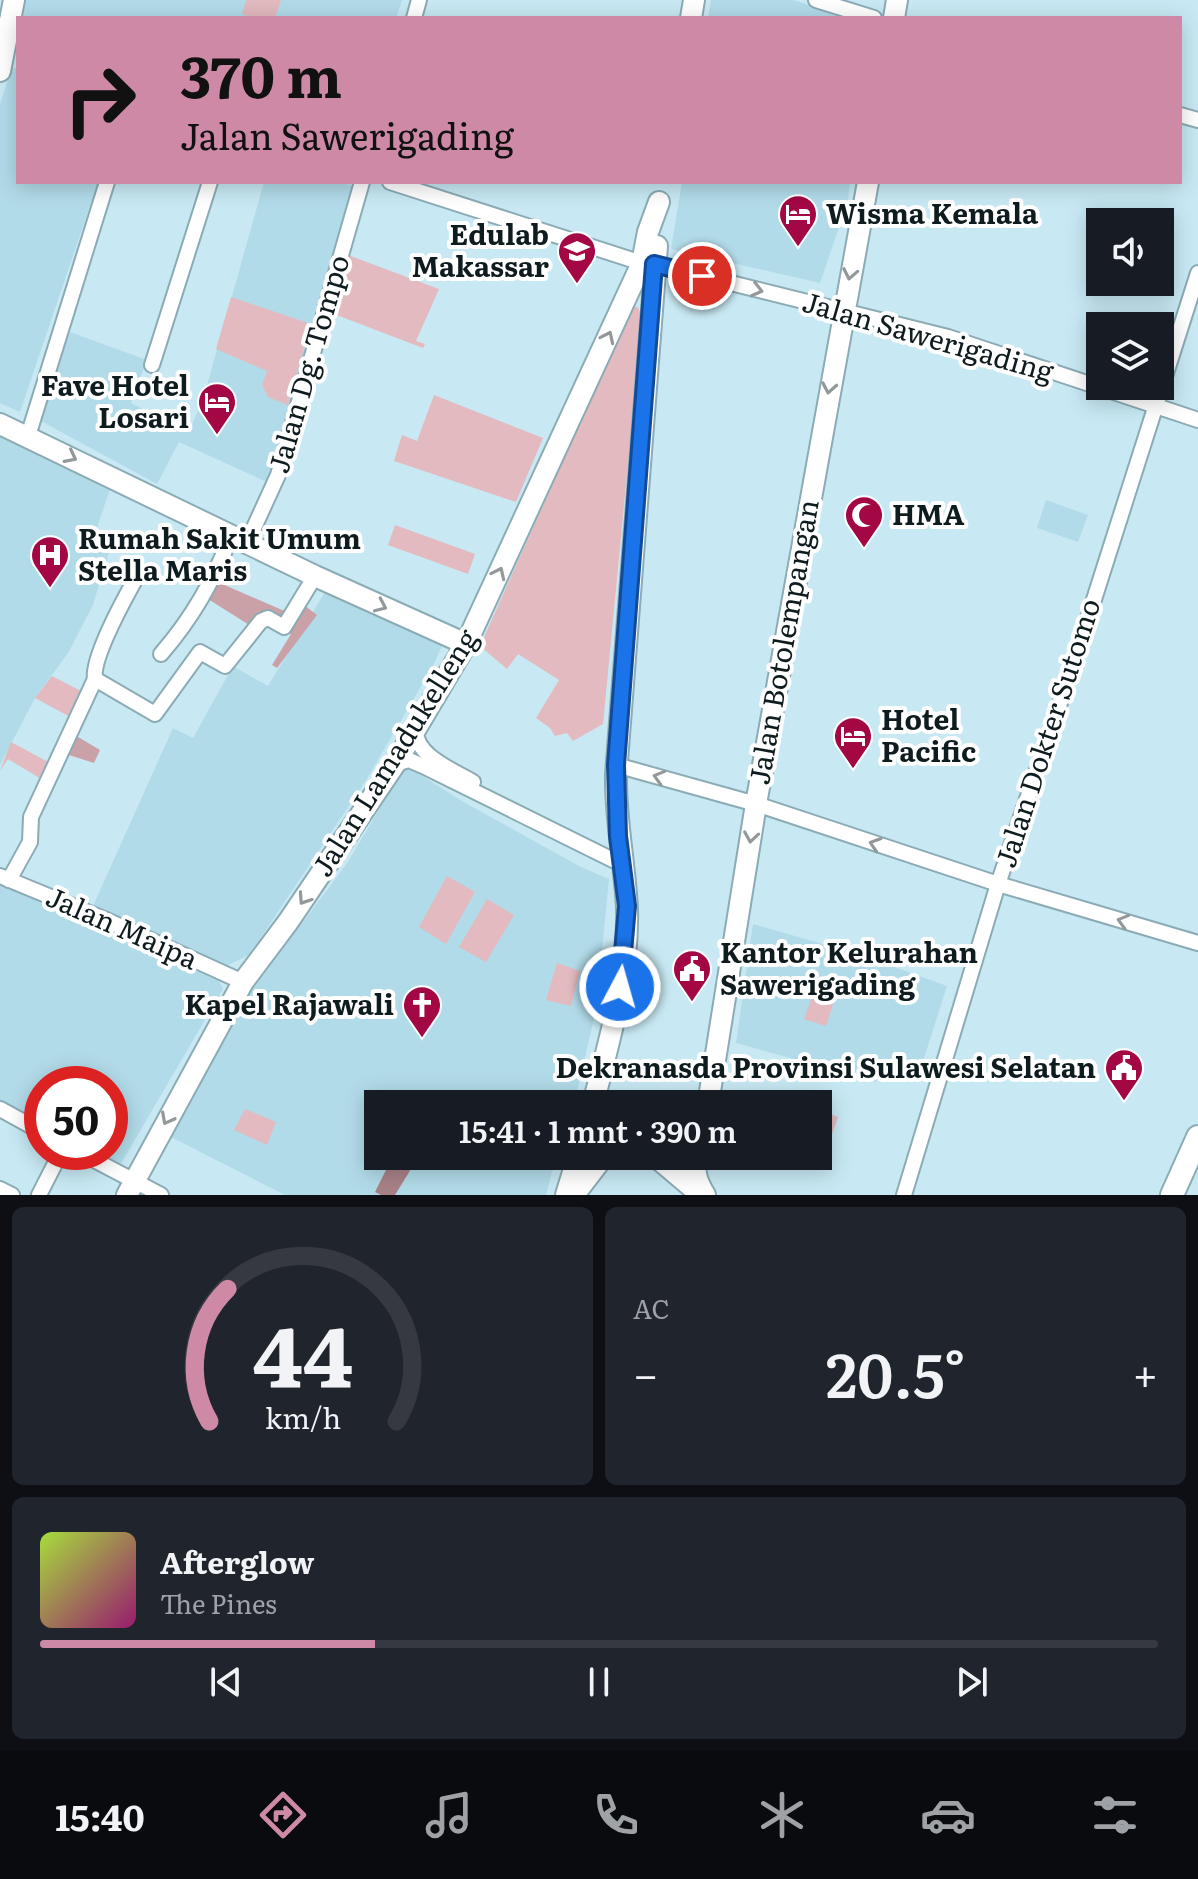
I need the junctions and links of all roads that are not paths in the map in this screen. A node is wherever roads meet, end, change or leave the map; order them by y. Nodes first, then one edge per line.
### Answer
1 (14, 0) edge
2 (816, 0) edge
3 (868, 16) edge
4 (5, 64) edge
5 (106, 184) edge
6 (209, 184) edge
7 (361, 184) edge
8 (396, 184) edge
9 (868, 184) edge
10 (661, 192) edge
11 (648, 264) junction
12 (1198, 273) edge
13 (843, 311) junction
14 (152, 365) dead end
15 (1155, 406) junction
16 (1198, 420) edge
17 (0, 424) edge
18 (28, 436) junction
19 (239, 539) junction
20 (140, 571) dead end
21 (315, 576) junction
22 (466, 644) junction
23 (161, 654) dead end
24 (95, 679) junction
25 (416, 728) junction
26 (395, 764) junction
27 (616, 765) junction
28 (756, 804) junction
29 (512, 809) junction
30 (621, 864) junction
31 (5, 878) edge
32 (998, 884) junction
33 (1198, 943) edge
34 (243, 982) junction
35 (599, 1090) edge
36 (710, 1090) edge
37 (0, 1109) edge
38 (24, 1122) edge
39 (1198, 1137) edge
40 (52, 1170) edge
41 (105, 1170) edge
42 (574, 1170) edge
43 (593, 1170) edge
44 (672, 1170) edge
45 (695, 1170) edge
46 (131, 1188) edge
47 (0, 1189) edge
48 (12, 1195) edge
49 (39, 1195) edge
50 (161, 1195) edge
51 (566, 1195) edge
52 (574, 1195) edge
53 (703, 1195) edge
54 (904, 1195) edge
55 (1172, 1195) edge

1 - 4 street
2 - 3 street
5 - 18 street
6 - 14 street
7 - 19 street, Jalan Dg. Tompo
8 - 11 street, Jalan Sawerigading
9 -> 13 street, Jalan Botolempangan
10 - 11 street
11 -> 13 street, Jalan Sawerigading
22 -> 11 street, Jalan Lamadukelleng
11 - 27 street
12 - 15 street, Jalan Dokter Sutomo
13 - 15 street, Jalan Sawerigading
13 -> 28 street, Jalan Botolempangan
15 - 16 street, Jalan Sawerigading
15 - 32 street, Jalan Dokter Sutomo
17 - 18 street
18 -> 19 street
19 - 21 street
19 - 23 street, Jalan Dg. Tompo
20 - 24 street
21 -> 22 street
21 - 24 street
22 - 25 street, Jalan Lamadukelleng
24 - 31 street
25 - 26 street, Jalan Lamadukelleng
25 - 29 street
26 - 29 street
26 -> 34 street, Jalan Lamadukelleng
28 -> 27 street
27 - 30 street
32 -> 28 street
28 -> 36 street, Jalan Botolempangan
29 - 30 street
30 - 35 street
31 - 34 street, Jalan Maipa
33 -> 32 street
32 - 54 street, Jalan Dokter Sutomo
34 -> 46 street, Jalan Lamadukelleng
37 - 38 street
39 - 55 main road
40 - 49 street
41 - 46 street
42 - 51 street
43 - 52 street
44 - 53 street
45 - 53 street
46 - 50 street
47 - 48 street

